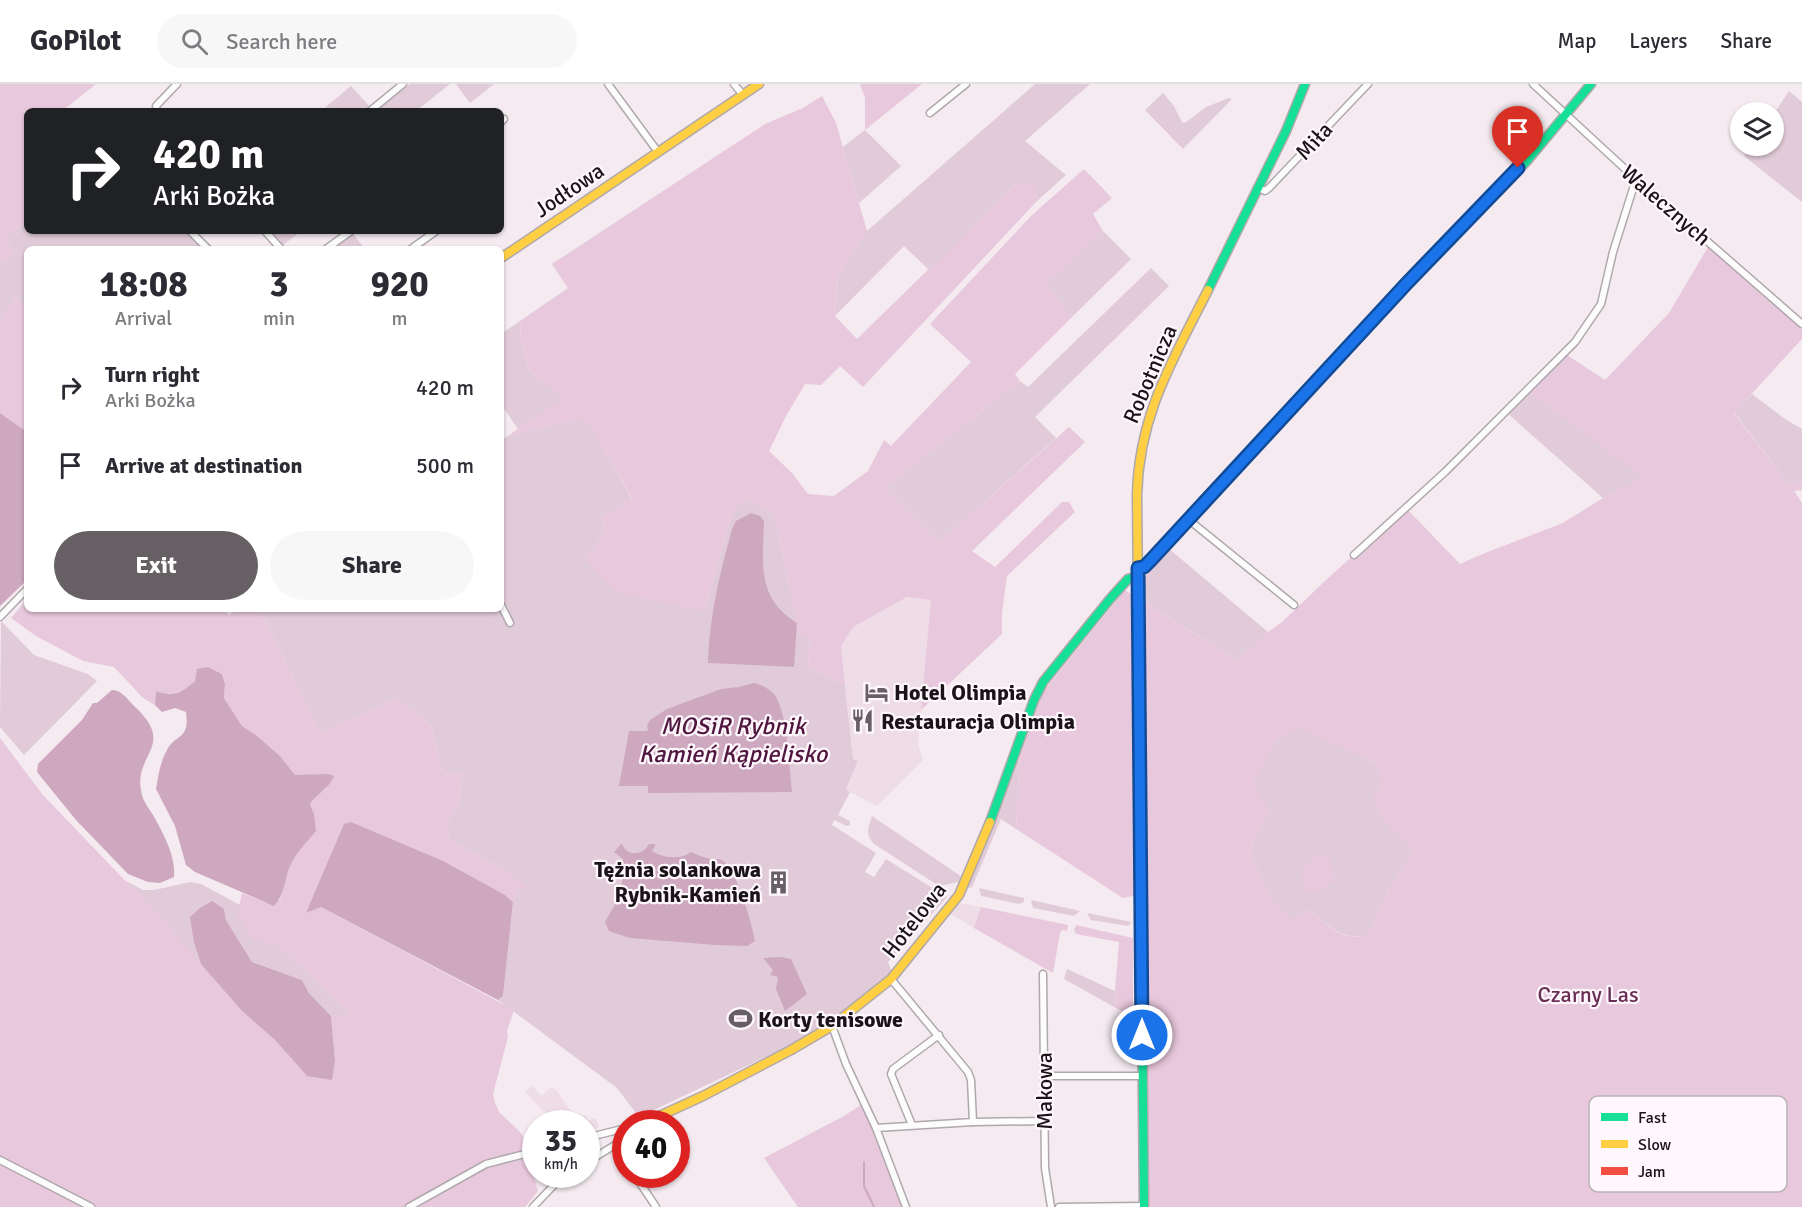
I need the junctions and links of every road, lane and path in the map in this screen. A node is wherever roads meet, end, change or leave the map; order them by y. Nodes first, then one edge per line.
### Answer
1 (177, 84) edge
2 (403, 84) edge
3 (608, 84) edge
4 (734, 84) edge
5 (759, 84) edge
6 (966, 84) edge
7 (1305, 84) edge
8 (1368, 84) edge
9 (1533, 84) edge
10 (1591, 84) edge
11 (743, 95) junction
12 (156, 108) edge
13 (374, 108) edge
14 (930, 113) dead end
15 (1566, 116) junction
16 (658, 152) junction
17 (1636, 179) junction
18 (1258, 188) junction
19 (193, 234) edge
20 (268, 234) edge
21 (347, 234) edge
22 (432, 234) edge
23 (205, 246) edge
24 (278, 246) edge
25 (330, 246) edge
26 (415, 246) edge
27 (504, 256) edge
28 (1802, 324) edge
29 (1189, 520) junction
30 (1354, 555) dead end
31 (1138, 572) junction
32 (24, 592) edge
33 (1294, 605) dead end
34 (504, 611) edge
35 (0, 617) edge
36 (510, 624) dead end
37 (1043, 974) dead end
38 (891, 979) junction
39 (832, 1026) junction
40 (939, 1035) junction
41 (1044, 1076) junction
42 (1142, 1076) junction
43 (671, 1110) edge
44 (1044, 1120) junction
45 (973, 1122) junction
46 (912, 1125) junction
47 (876, 1128) junction
48 (522, 1155) edge
49 (0, 1160) edge
50 (551, 1188) edge
51 (643, 1188) edge
52 (1144, 1206) edge
53 (92, 1207) edge
54 (410, 1207) edge
55 (533, 1207) edge
56 (656, 1207) edge
57 (906, 1207) edge
58 (1051, 1207) edge
59 (1059, 1207) edge

1 - 12 street
2 - 13 street
3 - 16 street
4 - 11 street
5 - 11 street, Jodłowa
6 - 14 street
7 - 18 street, Robotnicza
8 - 18 street, Miła
9 - 15 street, Walecznych
10 - 15 street, Hotelowa
11 - 16 street, Jodłowa
15 - 17 street, Walecznych
15 - 29 street, Hotelowa
16 - 27 street, Jodłowa
17 - 28 street, Walecznych
17 - 30 street
18 - 31 street, Robotnicza
19 - 23 street
20 - 24 street
21 - 25 street
22 - 26 street
29 - 31 street, Hotelowa
29 - 33 street
31 - 38 street, Hotelowa
31 - 42 street, Robotnicza
32 - 35 street
34 - 36 street
37 - 41 street, Makowa
38 - 39 street, Hotelowa
38 - 40 street
39 - 43 street, Hotelowa
39 - 47 street
40 - 45 street
40 - 46 street
41 - 42 street
41 - 44 street, Makowa
42 - 52 street, Robotnicza
44 - 45 street
44 - 58 street, Makowa
45 - 46 street
46 - 47 street
47 - 57 street
48 - 54 street
49 - 53 street
50 - 55 street
51 - 56 street
52 - 59 street

